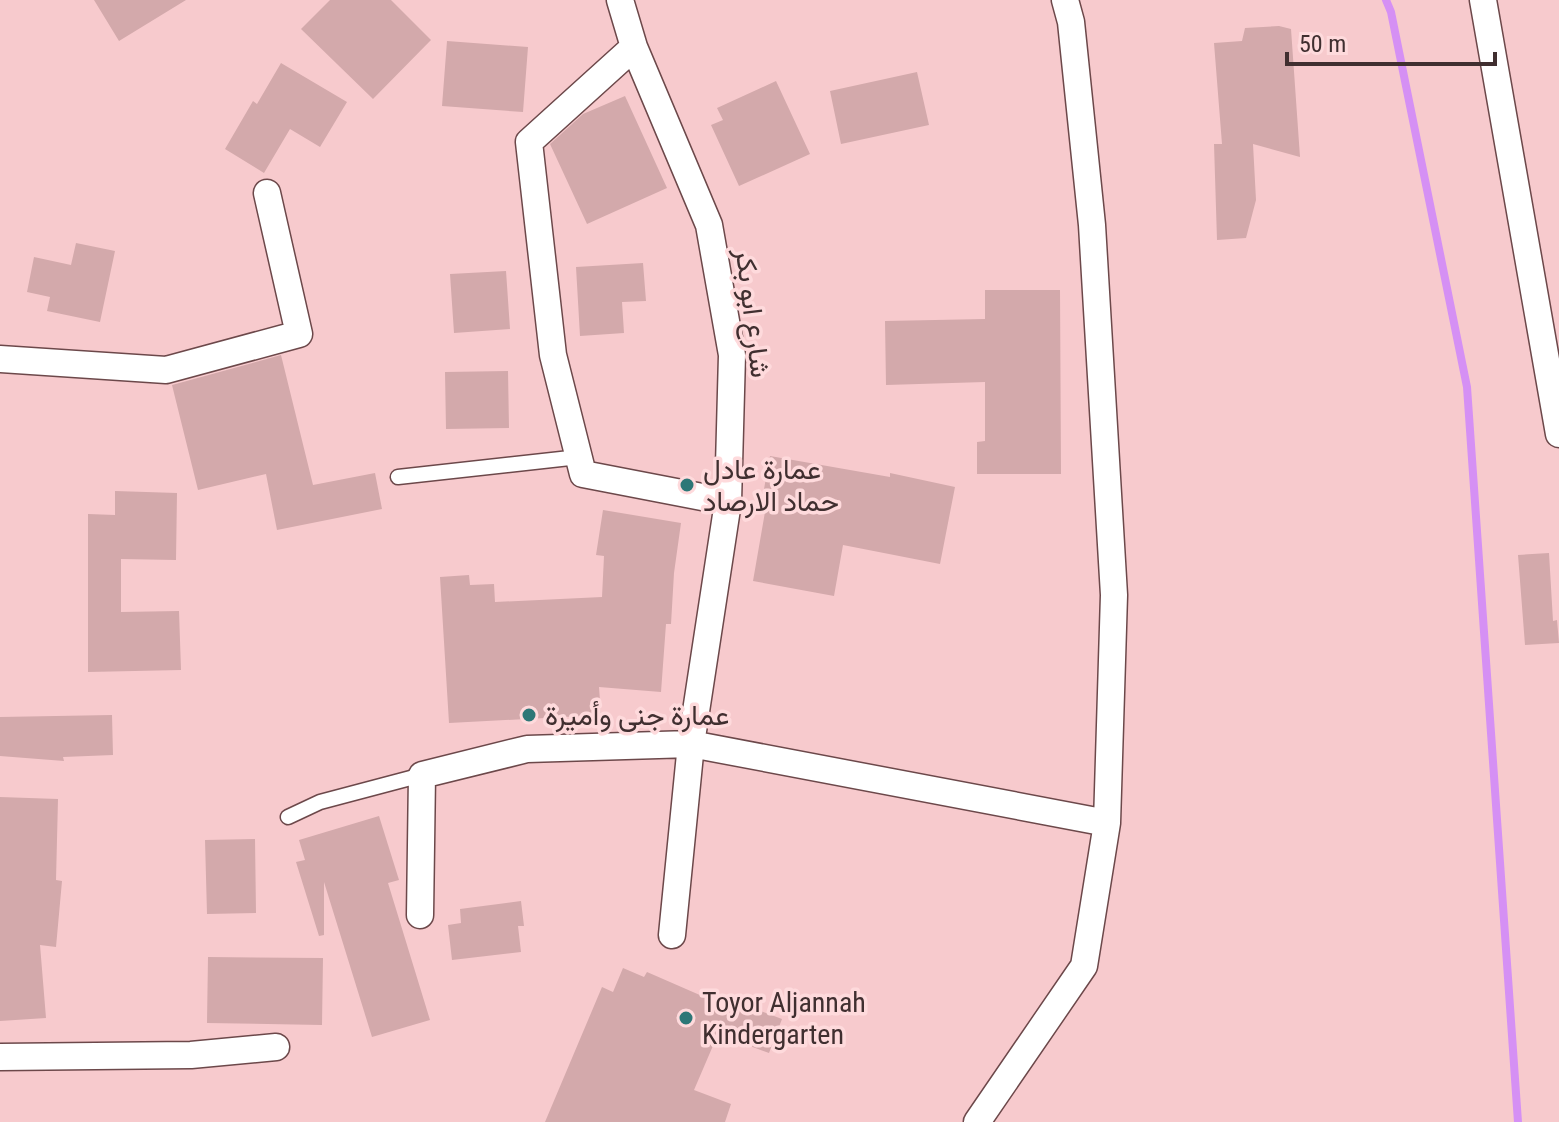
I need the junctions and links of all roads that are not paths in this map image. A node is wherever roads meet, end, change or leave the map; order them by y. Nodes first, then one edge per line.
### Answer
1 (620, 0) edge
2 (1065, 0) edge
3 (1483, 0) edge
4 (634, 47) junction
5 (267, 193) dead end
6 (0, 359) edge
7 (1559, 434) edge
8 (579, 457) junction
9 (398, 477) dead end
10 (728, 502) junction
11 (691, 744) junction
12 (422, 775) junction
13 (288, 817) dead end
14 (1107, 823) junction
15 (420, 915) dead end
16 (672, 935) dead end
17 (276, 1047) dead end
18 (0, 1057) edge
19 (977, 1122) edge

1 - 4 street, شارع ابو بكر
2 - 14 street
3 - 7 street
4 - 8 street
4 - 10 street, شارع ابو بكر
5 - 6 street
8 - 9 lane
8 - 10 street
10 - 11 street, شارع ابو بكر
11 - 12 street
11 - 14 street
11 - 16 street, شارع ابو بكر
12 - 13 lane
12 - 15 street
14 - 19 street
17 - 18 street

